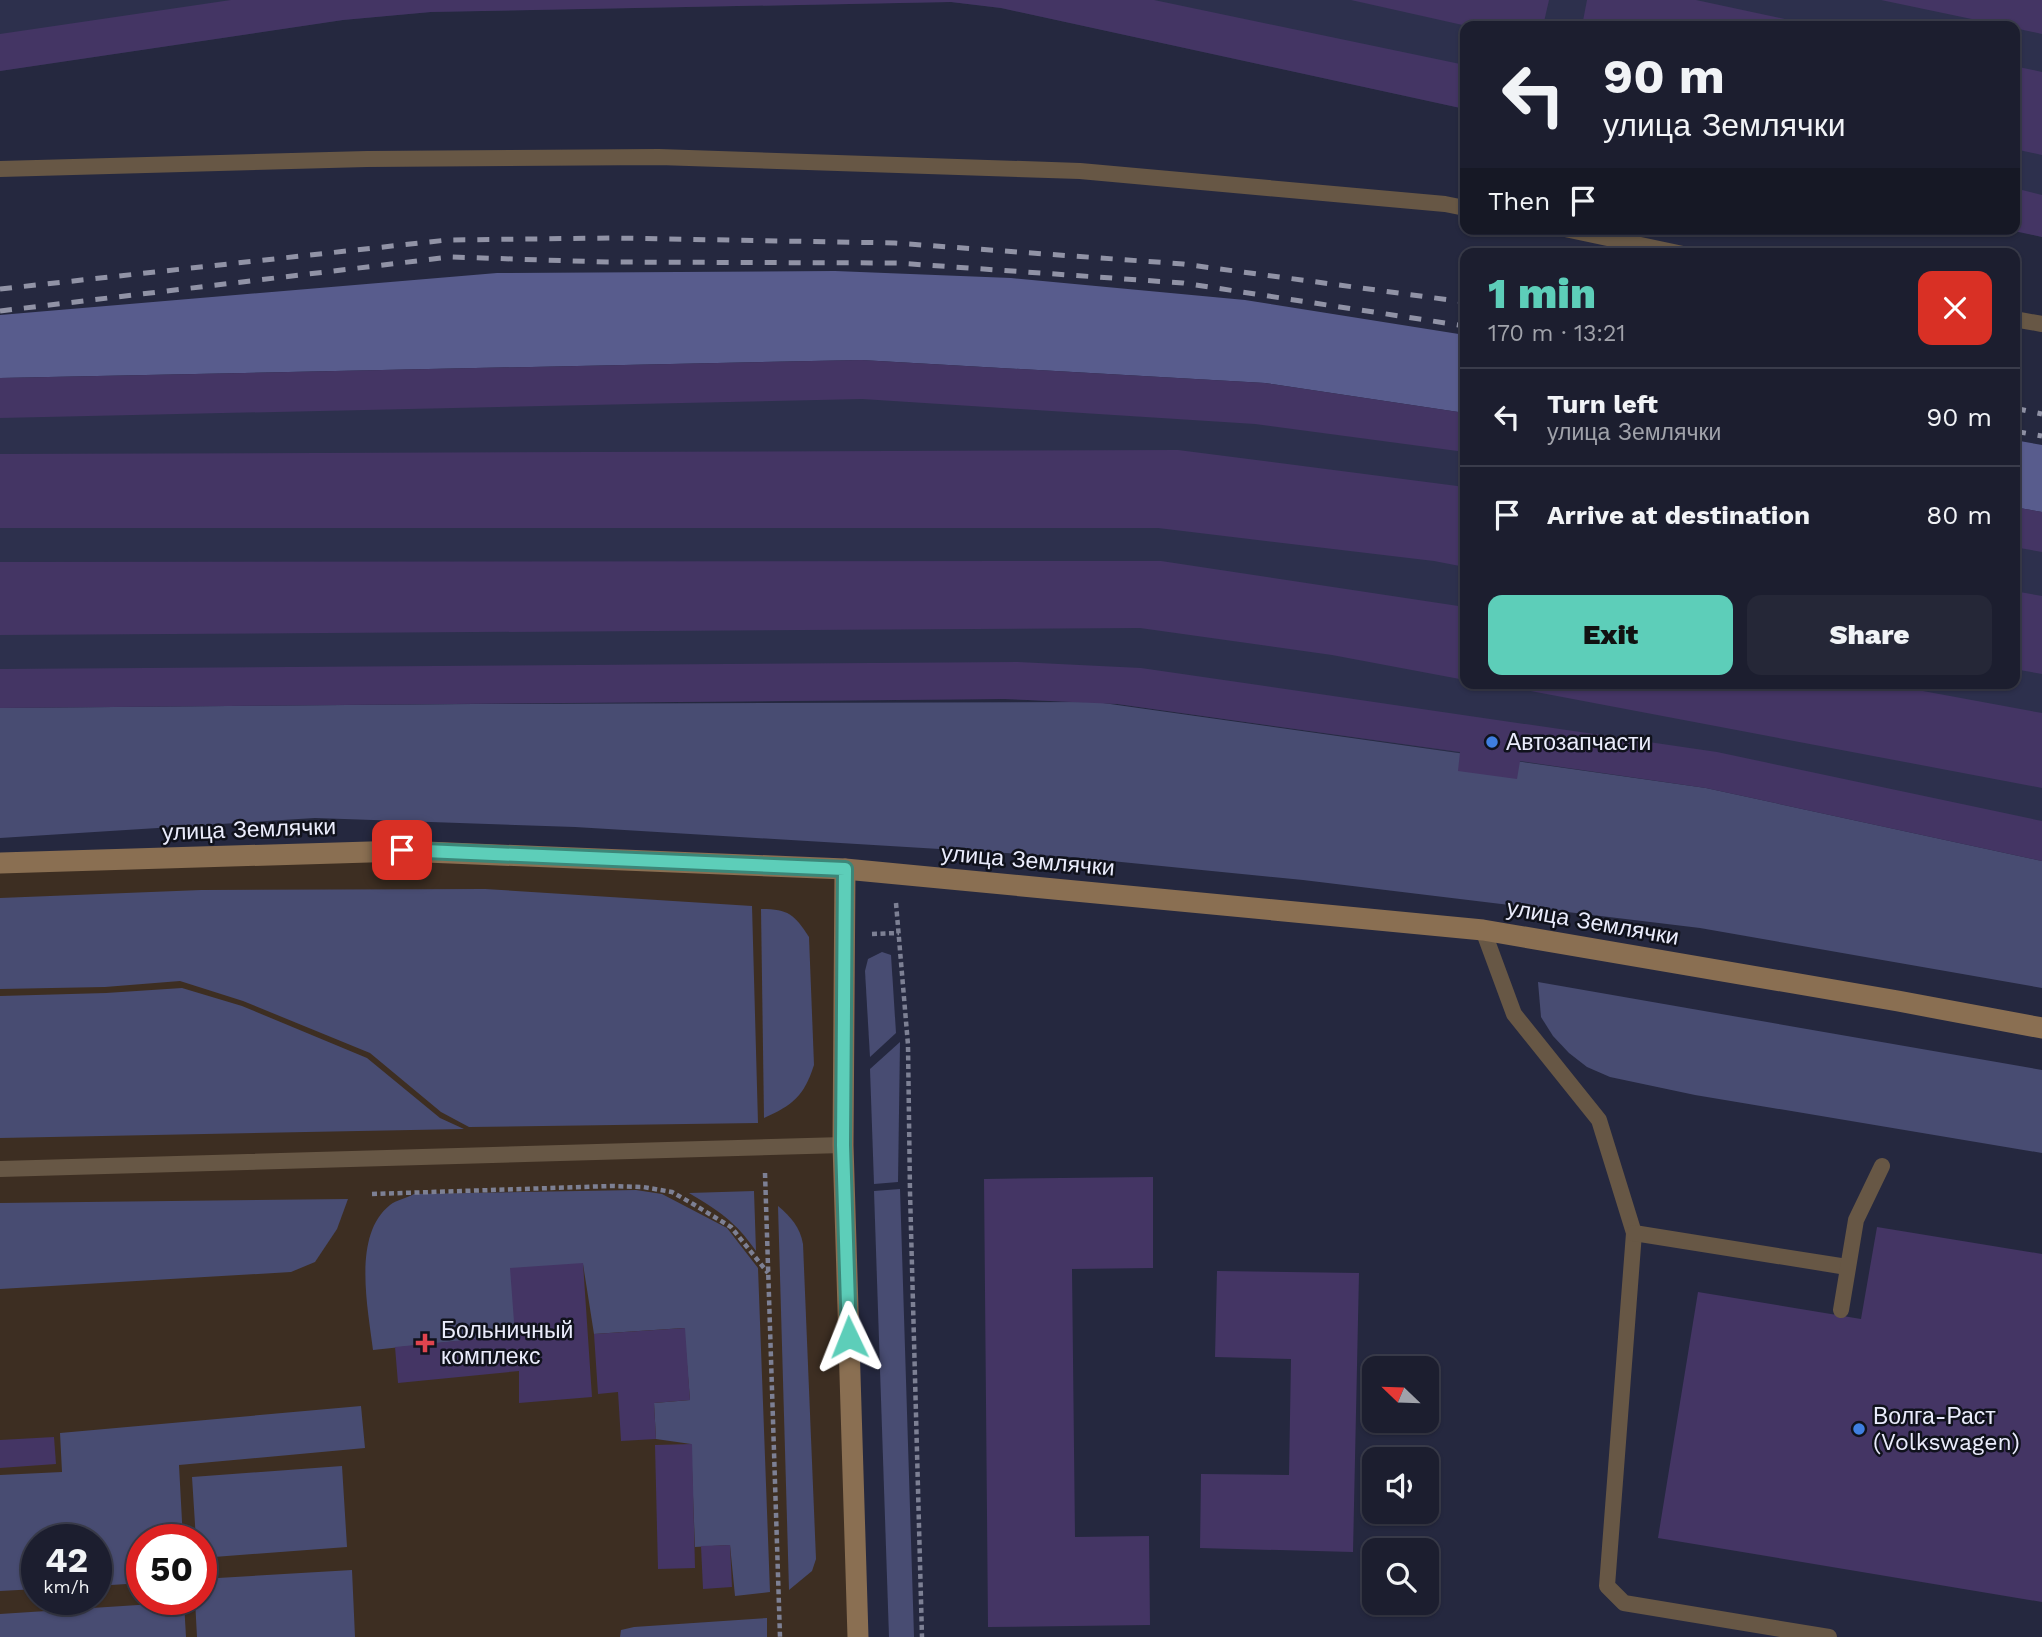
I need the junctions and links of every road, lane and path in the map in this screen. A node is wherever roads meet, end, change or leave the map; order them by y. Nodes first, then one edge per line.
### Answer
1 (0, 169) edge
2 (1460, 207) edge
3 (1593, 235) edge
4 (1654, 248) edge
5 (2020, 320) edge
6 (2042, 324) edge
7 (0, 863) edge
8 (845, 869) junction
9 (894, 874) junction
10 (1483, 930) junction
11 (2042, 1028) edge
12 (843, 1145) junction
13 (764, 1148) junction
14 (1882, 1166) dead end
15 (0, 1169) edge
16 (372, 1194) dead end
17 (1634, 1233) junction
18 (1847, 1266) junction
19 (768, 1274) junction
20 (1841, 1310) dead end
21 (779, 1637) edge
22 (858, 1637) edge
23 (922, 1637) edge
24 (1829, 1637) edge

1 - 2 lane
3 - 4 lane
5 - 6 lane
7 - 8 main road, улица Землячки
8 - 9 main road, улица Землячки
8 - 12 main road
9 - 10 main road, улица Землячки
9 - 23 path
10 - 11 main road, улица Землячки
10 - 17 lane
12 - 13 lane
12 - 22 main road
13 - 15 lane
13 - 19 path
14 - 18 lane
16 - 19 path
17 - 18 lane
17 - 24 lane
18 - 20 lane
19 - 21 path

